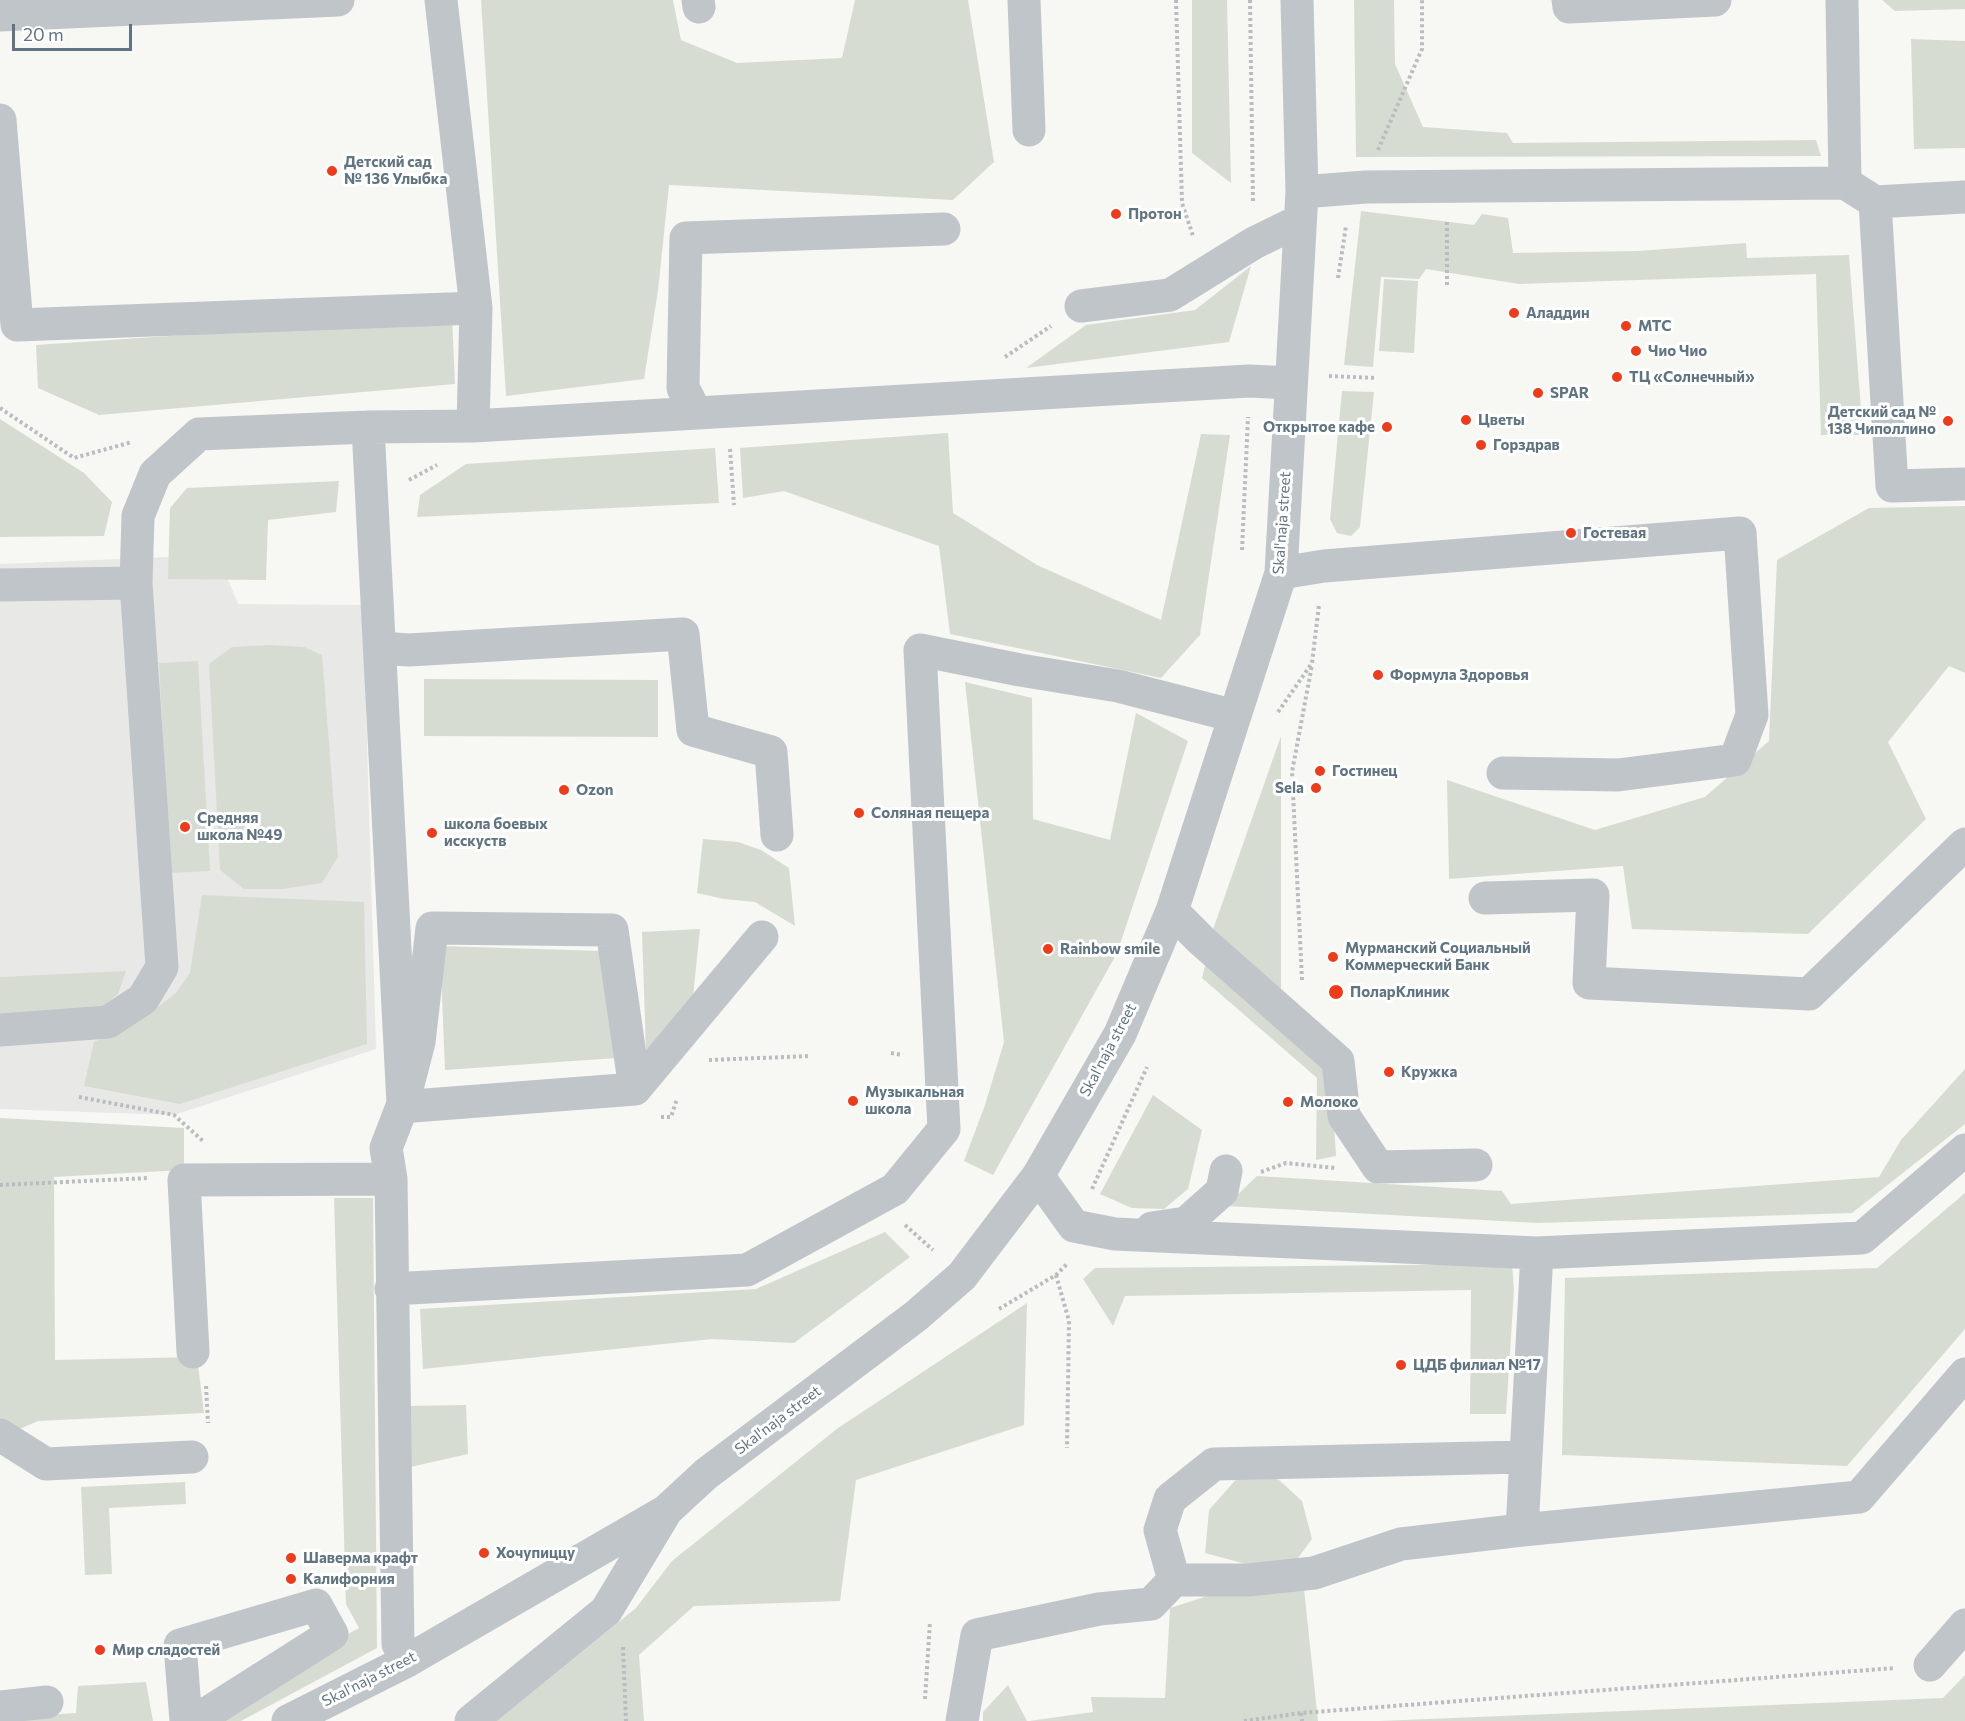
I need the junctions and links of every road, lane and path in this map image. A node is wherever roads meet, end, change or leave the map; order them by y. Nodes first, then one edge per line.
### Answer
1 (338, 0) edge
2 (441, 0) edge
3 (1024, 0) edge
4 (1176, 0) edge
5 (1250, 0) edge
6 (1297, 0) edge
7 (1569, 0) edge
8 (1715, 0) edge
9 (1842, 0) edge
10 (0, 15) edge
11 (0, 120) edge
12 (1029, 130) dead end
13 (1845, 183) junction
14 (1965, 197) edge
15 (1875, 202) junction
16 (1182, 203) dead end
17 (1301, 207) junction
18 (1447, 213) dead end
19 (944, 229) dead end
20 (1254, 243) junction
21 (1447, 285) dead end
22 (1081, 306) joint
23 (476, 308) junction
24 (1010, 354) dead end
25 (1323, 375) dead end
26 (1377, 378) dead end
27 (1291, 383) junction
28 (695, 411) junction
29 (473, 426) junction
30 (368, 427) junction
31 (730, 446) dead end
32 (445, 461) dead end
33 (1965, 484) edge
34 (399, 485) dead end
35 (734, 505) dead end
36 (1281, 573) junction
37 (136, 583) junction
38 (0, 585) edge
39 (381, 648) junction
40 (1312, 663) dead end
41 (1235, 716) junction
42 (1503, 773) dead end
43 (777, 834) dead end
44 (1965, 844) edge
45 (1485, 898) dead end
46 (1172, 911) junction
47 (762, 937) dead end
48 (0, 1030) edge
49 (1305, 1031) junction
50 (635, 1089) junction
51 (79, 1097) dead end
52 (403, 1104) junction
53 (174, 1115) dead end
54 (1965, 1150) edge
55 (1476, 1165) dead end
56 (1308, 1167) dead end
57 (1334, 1170) dead end
58 (1226, 1171) dead end
59 (1038, 1176) junction
60 (157, 1178) dead end
61 (391, 1179) junction
62 (0, 1185) edge
63 (897, 1218) dead end
64 (1115, 1234) junction
65 (1537, 1253) junction
66 (938, 1254) dead end
67 (1056, 1275) dead end
68 (391, 1289) junction
69 (193, 1352) dead end
70 (1965, 1374) edge
71 (0, 1435) edge
72 (1068, 1448) dead end
73 (192, 1457) dead end
74 (1524, 1457) junction
75 (666, 1511) junction
76 (1522, 1530) junction
77 (1174, 1580) junction
78 (930, 1622) dead end
79 (1965, 1625) edge
80 (623, 1643) dead end
81 (407, 1661) junction
82 (1930, 1665) joint
83 (47, 1702) dead end
84 (0, 1707) edge
85 (924, 1710) dead end
86 (1301, 1713) junction
87 (186, 1721) edge
88 (195, 1721) edge
89 (288, 1721) edge
90 (471, 1721) edge
91 (626, 1721) edge
92 (962, 1721) edge
93 (1244, 1721) edge
94 (1302, 1721) edge

1 - 10 street
2 - 23 street
3 - 12 street
4 - 16 path
5 - 20 path
6 - 17 street, Skal'naja street
7 - 8 street
9 - 13 street
11 - 23 street
13 - 15 street
13 - 17 street
14 - 15 street
15 - 33 street
17 - 20 street
17 - 27 street, Skal'naja street
18 - 21 path
19 - 28 street
20 - 22 street
22 - 24 path
23 - 29 street
25 - 26 path
27 - 28 street
27 - 36 street, Skal'naja street
28 - 29 street
29 - 30 street
30 - 37 street
30 - 39 street
31 - 35 path
32 - 34 path
36 - 41 street, Skal'naja street
36 - 42 street
37 - 38 street
37 - 48 street
39 - 43 street
39 - 52 street
40 - 49 path
41 - 46 street, Skal'naja street
41 - 68 street
44 - 45 street
46 - 49 street
46 - 59 street, Skal'naja street
47 - 50 street
49 - 55 street
50 - 52 street
50 - 52 street
51 - 53 path
52 - 61 street
54 - 65 street
56 - 57 path
58 - 64 street
59 - 64 street
59 - 75 street, Skal'naja street
60 - 62 path
61 - 68 street
61 - 69 street
63 - 66 path
64 - 65 street
65 - 74 street
67 - 72 path
68 - 81 street
70 - 76 street
71 - 73 street
74 - 76 street
74 - 77 street
75 - 81 street, Skal'naja street
75 - 90 street
76 - 77 street
77 - 92 street
78 - 85 path
79 - 82 street
80 - 91 path
81 - 89 street, Skal'naja street
82 - 86 path
83 - 84 street
86 - 93 path
86 - 94 path
87 - 88 street

